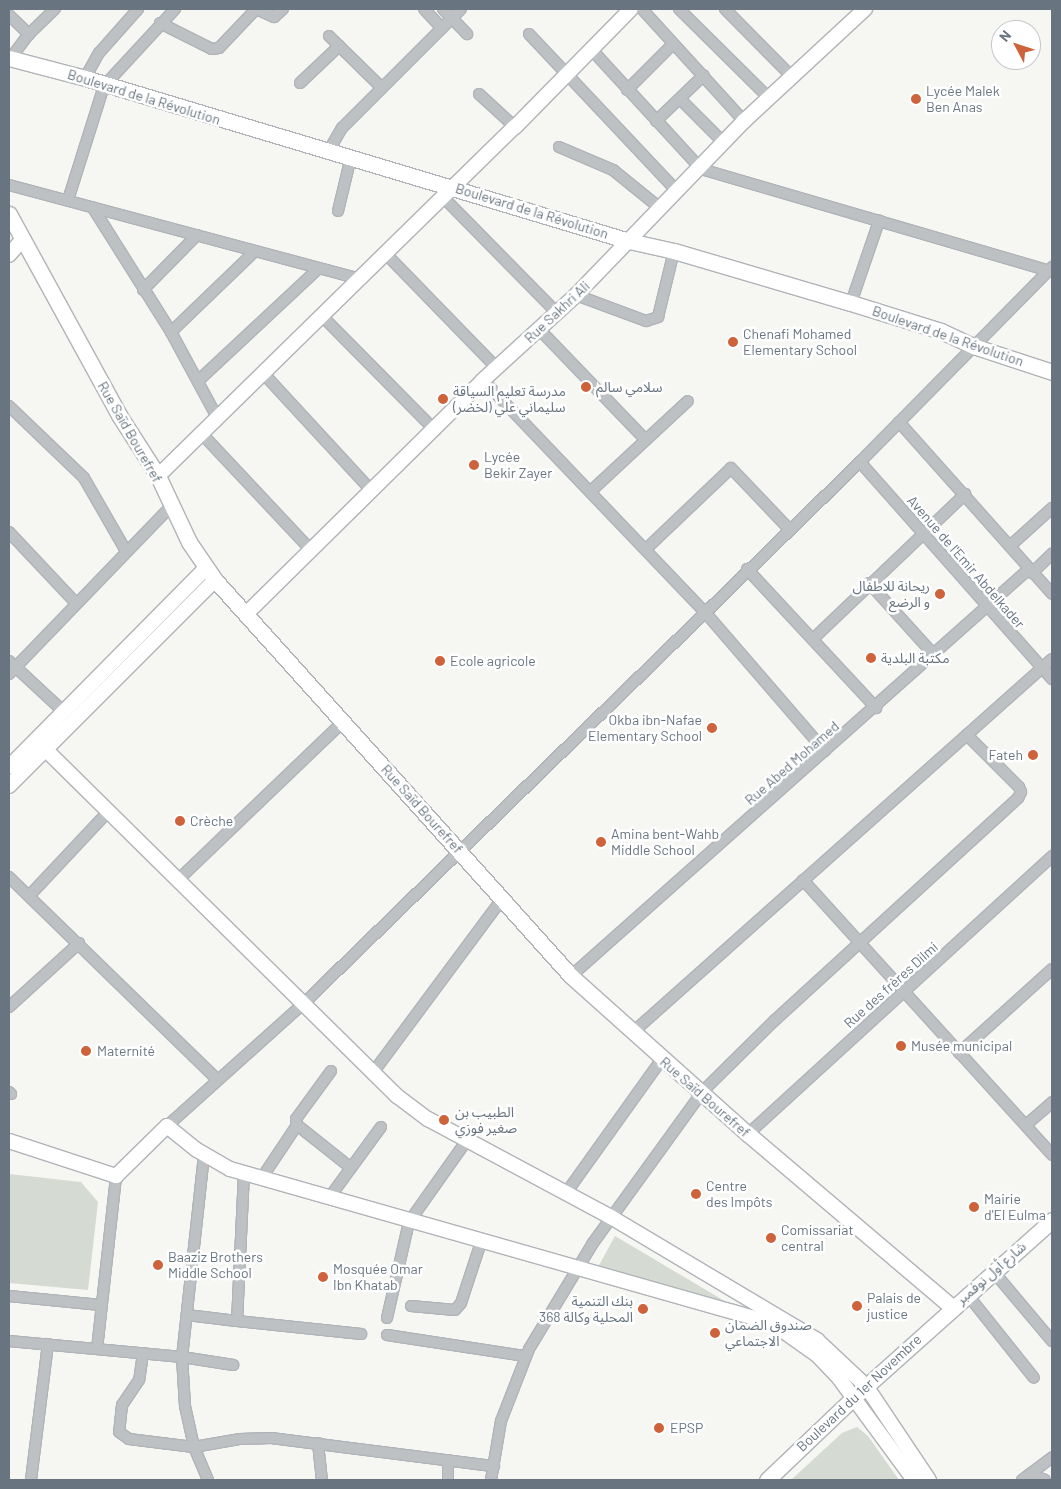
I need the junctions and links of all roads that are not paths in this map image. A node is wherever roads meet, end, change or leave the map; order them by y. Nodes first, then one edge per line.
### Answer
1 (55, 9) edge
2 (138, 9) edge
3 (175, 9) edge
4 (256, 9) edge
5 (283, 9) edge
6 (424, 9) edge
7 (443, 9) edge
8 (461, 9) edge
9 (631, 9) edge
10 (642, 9) edge
11 (679, 9) edge
12 (725, 9) edge
13 (865, 9) edge
14 (9, 15) edge
15 (452, 18) junction
16 (160, 23) junction
17 (442, 28) junction
18 (29, 34) junction
19 (467, 34) dead end
20 (529, 34) dead end
21 (329, 36) dead end
22 (673, 44) junction
23 (339, 46) junction
24 (592, 50) junction
25 (9, 58) edge
26 (565, 75) junction
27 (704, 75) junction
28 (85, 78) junction
29 (793, 78) junction
30 (300, 84) dead end
31 (104, 86) junction
32 (381, 87) junction
33 (627, 90) junction
34 (479, 94) dead end
35 (680, 99) junction
36 (770, 99) junction
37 (656, 121) junction
38 (744, 121) junction
39 (515, 127) junction
40 (723, 142) junction
41 (559, 147) dead end
42 (328, 152) junction
43 (351, 157) junction
44 (701, 169) junction
45 (9, 185) edge
46 (677, 190) junction
47 (447, 192) junction
48 (68, 200) junction
49 (93, 208) junction
50 (660, 208) junction
51 (338, 211) dead end
52 (9, 214) edge
53 (880, 221) junction
54 (198, 235) junction
55 (22, 240) junction
56 (629, 241) junction
57 (674, 251) junction
58 (254, 252) junction
59 (386, 254) junction
60 (9, 255) edge
61 (1050, 269) edge
62 (317, 270) junction
63 (360, 279) junction
64 (143, 290) junction
65 (576, 295) junction
66 (851, 304) junction
67 (556, 312) junction
68 (322, 316) junction
69 (539, 328) junction
70 (170, 332) junction
71 (976, 347) junction
72 (497, 368) junction
73 (1052, 372) edge
74 (264, 373) junction
75 (199, 380) junction
76 (484, 380) junction
77 (688, 401) dead end
78 (9, 408) edge
79 (217, 417) junction
80 (898, 422) junction
81 (435, 430) junction
82 (202, 434) junction
83 (646, 440) junction
84 (860, 462) junction
85 (158, 476) junction
86 (372, 491) junction
87 (591, 491) junction
88 (965, 494) junction
89 (170, 507) junction
90 (1052, 508) edge
91 (790, 529) junction
92 (9, 532) edge
93 (922, 533) junction
94 (1010, 546) junction
95 (646, 549) junction
96 (126, 551) junction
97 (312, 551) junction
98 (1052, 554) edge
99 (747, 569) junction
100 (1031, 571) junction
101 (210, 574) junction
102 (869, 583) junction
103 (1052, 594) edge
104 (76, 603) junction
105 (987, 608) junction
106 (704, 611) junction
107 (246, 614) junction
108 (814, 638) junction
109 (934, 655) junction
110 (1052, 659) edge
111 (11, 668) edge
112 (1042, 668) junction
113 (1052, 679) edge
114 (876, 708) junction
115 (64, 712) junction
116 (343, 722) junction
117 (967, 735) junction
118 (46, 750) junction
119 (826, 751) junction
120 (9, 767) edge
121 (9, 786) edge
122 (108, 812) junction
123 (460, 852) junction
124 (1052, 856) edge
125 (9, 877) edge
126 (802, 880) junction
127 (177, 881) junction
128 (29, 896) junction
129 (502, 899) junction
130 (860, 942) junction
131 (79, 943) junction
132 (1052, 969) edge
133 (571, 976) junction
134 (904, 992) junction
135 (302, 1005) junction
136 (9, 1007) edge
137 (632, 1033) junction
138 (959, 1053) junction
139 (662, 1059) junction
140 (331, 1071) dead end
141 (372, 1074) junction
142 (218, 1080) junction
143 (703, 1091) junction
144 (1052, 1102) edge
145 (1026, 1124) junction
146 (297, 1125) junction
147 (167, 1126) junction
148 (381, 1127) dead end
149 (748, 1134) junction
150 (9, 1140) edge
151 (467, 1140) junction
152 (204, 1155) junction
153 (1052, 1155) edge
154 (352, 1168) junction
155 (244, 1174) junction
156 (116, 1176) junction
157 (261, 1179) junction
158 (566, 1193) junction
159 (329, 1198) junction
160 (611, 1217) junction
161 (1052, 1220) edge
162 (409, 1222) junction
163 (481, 1242) junction
164 (577, 1270) junction
165 (993, 1271) junction
166 (968, 1294) junction
167 (9, 1296) edge
168 (101, 1305) junction
169 (411, 1306) dead end
170 (952, 1307) junction
171 (187, 1315) junction
172 (387, 1318) dead end
173 (237, 1321) junction
174 (362, 1334) dead end
175 (387, 1335) dead end
176 (9, 1340) edge
177 (1052, 1341) edge
178 (48, 1344) junction
179 (97, 1349) junction
180 (144, 1353) junction
181 (525, 1356) junction
182 (182, 1357) junction
183 (233, 1365) dead end
184 (1034, 1378) dead end
185 (866, 1386) junction
186 (853, 1398) junction
187 (318, 1443) junction
188 (194, 1447) junction
189 (1052, 1457) edge
190 (448, 1460) junction
191 (494, 1466) junction
192 (1026, 1477) edge
193 (920, 1478) edge
194 (31, 1480) edge
195 (208, 1480) edge
196 (322, 1480) edge
197 (448, 1480) edge
198 (491, 1480) edge
199 (767, 1480) edge
200 (1045, 1480) edge

1 - 18 street
2 - 28 street
3 - 16 street
4 - 5 street
4 - 16 street
6 - 17 street
7 - 15 street
8 - 15 street
9 - 24 main road
10 - 22 street
11 - 36 street
12 - 29 street
13 - 29 main road, Rue Sakhri Ali
14 - 18 street
15 - 17 street
15 - 19 street
16 - 31 street
17 - 32 street
18 - 25 street
20 - 26 street
21 - 23 street
22 - 27 street
22 - 33 street
23 - 30 street
23 - 32 street
24 - 26 main road
24 - 33 street
25 - 28 main road, Boulevard de la Révolution
26 - 39 main road
26 - 46 street
27 - 35 street
27 - 38 street
28 - 31 main road, Boulevard de la Révolution
29 - 36 main road, Rue Sakhri Ali
31 - 42 main road, Boulevard de la Révolution
31 - 48 street
32 - 42 street
33 - 37 street
34 - 39 street
35 - 37 street
35 - 40 street
36 - 38 main road, Rue Sakhri Ali
37 - 44 street
38 - 40 main road, Rue Sakhri Ali
39 - 47 main road
40 - 44 main road, Rue Sakhri Ali
41 - 50 street
42 - 43 main road, Boulevard de la Révolution
43 - 47 main road, Boulevard de la Révolution
43 - 51 street
44 - 46 main road, Rue Sakhri Ali
44 - 53 street
45 - 48 street
46 - 50 main road, Rue Sakhri Ali
47 - 56 main road, Boulevard de la Révolution
47 - 59 main road
47 - 67 street
48 - 49 street
49 - 54 street
49 - 64 street
50 - 56 main road, Rue Sakhri Ali
52 - 55 main road, Rue Saïd Bourefref
53 - 61 street
53 - 66 street
54 - 58 street
54 - 64 street
55 - 60 main road
55 - 85 main road, Rue Saïd Bourefref
56 - 57 main road, Boulevard de la Révolution
56 - 65 main road, Rue Sakhri Ali
57 - 65 street
57 - 66 main road, Boulevard de la Révolution
58 - 62 street
58 - 70 street
59 - 63 main road
59 - 72 street
61 - 71 street
62 - 63 street
62 - 75 street
63 - 68 main road
64 - 70 street
65 - 67 main road, Rue Sakhri Ali
66 - 71 main road, Boulevard de la Révolution
67 - 69 main road, Rue Sakhri Ali
68 - 74 main road
68 - 81 street
69 - 72 main road, Rue Sakhri Ali
69 - 83 street
70 - 75 street
71 - 73 main road, Boulevard de la Révolution
71 - 80 street
72 - 76 main road, Rue Sakhri Ali
74 - 79 main road
74 - 86 street
75 - 79 street
76 - 81 main road, Rue Sakhri Ali
76 - 87 street
77 - 83 street
78 - 96 street
79 - 82 main road
80 - 84 street
80 - 88 street
81 - 86 main road, Rue Sakhri Ali
82 - 85 main road
82 - 97 street
83 - 87 street
84 - 91 street
84 - 93 street, Avenue de l'Emir Abdelkader
85 - 89 main road, Rue Saïd Bourefref
86 - 97 main road, Rue Sakhri Ali
87 - 95 street
88 - 93 street
88 - 94 street
89 - 96 street
89 - 101 main road, Rue Saïd Bourefref
90 - 94 street
91 - 95 street
91 - 99 street
92 - 104 street
93 - 102 street
93 - 105 street, Avenue de l'Emir Abdelkader
94 - 100 street
95 - 106 street
96 - 104 street
97 - 107 main road, Rue Sakhri Ali
98 - 100 street, Rue Abed Mohamed
99 - 106 street
99 - 108 street
100 - 103 street
100 - 105 street, Rue Abed Mohamed
101 - 107 main road, Rue Saïd Bourefref
101 - 115 main road
101 - 118 main road
102 - 108 street
102 - 109 street
104 - 111 street
105 - 109 street, Rue Abed Mohamed
105 - 112 street, Avenue de l'Emir Abdelkader
106 - 119 street
106 - 123 street
107 - 116 main road, Rue Saïd Bourefref
108 - 114 street
109 - 114 street, Rue Abed Mohamed
110 - 112 street
111 - 115 street
112 - 113 street, Avenue de l'Emir Abdelkader
112 - 117 street
114 - 119 street, Rue Abed Mohamed
115 - 120 main road
116 - 123 main road, Rue Saïd Bourefref
116 - 127 street
117 - 126 street
117 - 130 street
118 - 121 main road
118 - 122 main road
119 - 133 street, Rue Abed Mohamed
122 - 127 main road
122 - 128 street
123 - 129 main road, Rue Saïd Bourefref
123 - 135 street
124 - 134 street, Rue des frères Dilmi
125 - 128 street
126 - 130 street
126 - 137 street
127 - 135 main road
128 - 131 street
129 - 133 main road, Rue Saïd Bourefref
129 - 141 street
130 - 134 street
130 - 143 street
131 - 136 street
131 - 142 street
132 - 138 street
133 - 137 main road, Rue Saïd Bourefref
134 - 138 street
134 - 149 street, Rue des frères Dilmi
135 - 141 main road
135 - 142 street
137 - 139 main road, Rue Saïd Bourefref
138 - 145 street
139 - 143 main road, Rue Saïd Bourefref
139 - 158 street
140 - 146 street
141 - 151 main road
142 - 147 street
143 - 149 main road, Rue Saïd Bourefref
143 - 160 street
144 - 145 street
145 - 153 street
146 - 154 street
146 - 157 street
147 - 152 main road
147 - 156 main road
148 - 154 street
149 - 170 main road, Rue Saïd Bourefref
150 - 156 main road
151 - 158 main road
151 - 162 street
152 - 155 main road
152 - 171 street
154 - 159 street
155 - 157 main road
155 - 173 street
156 - 168 street
157 - 159 main road
158 - 160 main road
159 - 162 main road
160 - 164 street
160 - 185 main road
161 - 165 main road, شارع أول نوفمبر
162 - 163 main road
162 - 172 street
163 - 164 main road
163 - 169 street
164 - 181 street
164 - 186 main road
165 - 166 main road, شارع أول نوفمبر
165 - 177 street
166 - 170 main road, شارع أول نوفمبر
166 - 184 street
167 - 168 street
168 - 179 street
170 - 185 main road, Boulevard du 1er Novembre
171 - 173 street
171 - 182 street
173 - 174 street
175 - 181 street
176 - 178 street
178 - 179 street
178 - 194 street
179 - 180 street
180 - 182 street
180 - 188 street
181 - 191 street
182 - 183 street
182 - 188 street
185 - 186 main road, Boulevard du 1er Novembre
185 - 193 main road
186 - 193 main road
186 - 199 main road, Boulevard du 1er Novembre
187 - 188 street
187 - 190 street
187 - 196 street
188 - 195 street
189 - 192 street
190 - 191 street
190 - 197 street
191 - 198 street
192 - 200 street

